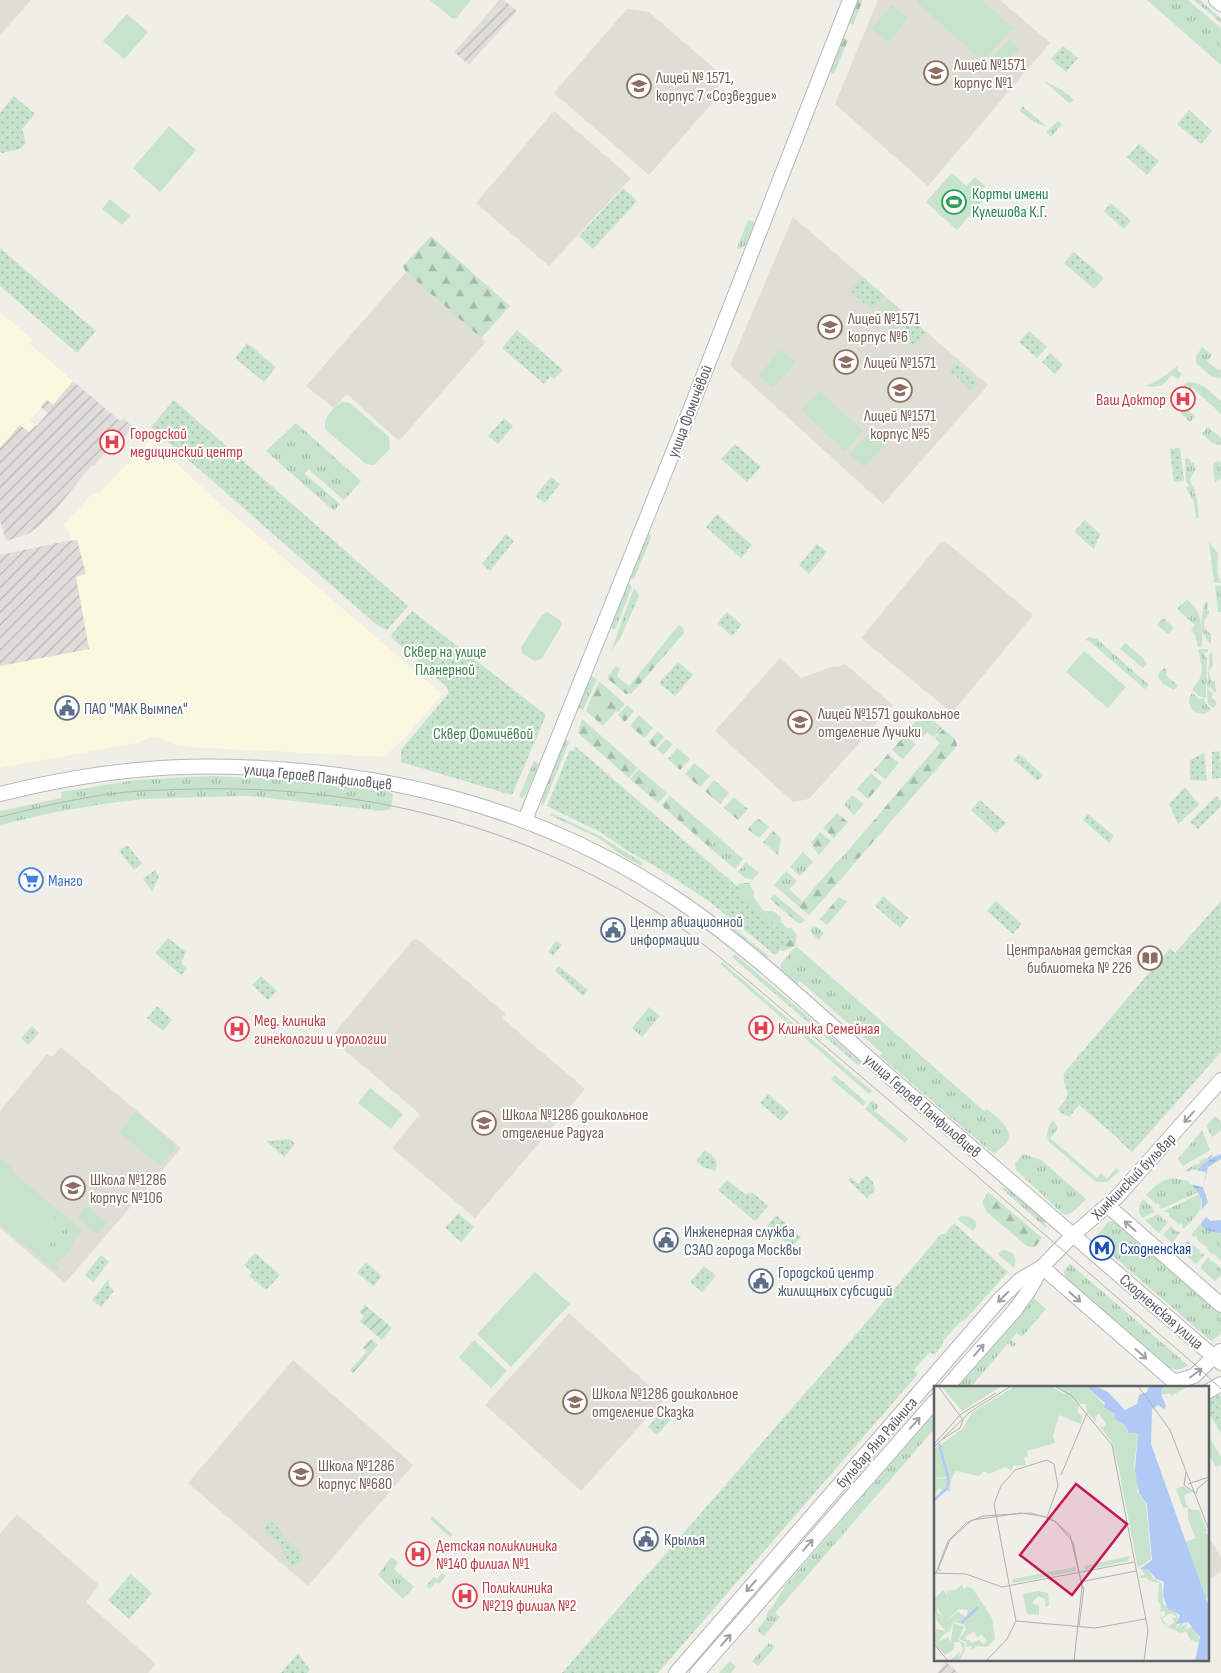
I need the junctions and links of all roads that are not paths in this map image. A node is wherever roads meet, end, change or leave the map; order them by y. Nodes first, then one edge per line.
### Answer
1 (850, 0) edge
2 (1216, 0) edge
3 (1221, 4) edge
4 (0, 794) edge
5 (525, 820) junction
6 (1221, 1080) edge
7 (996, 1168) joint
8 (1108, 1206) junction
9 (1073, 1234) junction
10 (1042, 1267) junction
11 (1221, 1305) edge
12 (1219, 1357) edge
13 (1221, 1384) edge
14 (1177, 1385) edge
15 (948, 1386) edge
16 (1208, 1391) edge
17 (934, 1402) edge
18 (676, 1673) edge
19 (697, 1673) edge

1 - 5 main road, улица Фомичёвой
2 - 3 main road
4 - 5 main road, улица Героев Панфиловцев
5 - 7 main road, улица Героев Панфиловцев
6 -> 8 main road, Химкинский бульвар
7 - 9 main road, Сходненская улица
8 - 9 main road, Химкинский бульвар
11 -> 8 main road
9 - 10 main road, Химкинский бульвар
9 - 12 main road, Сходненская улица
10 -> 14 main road, Сходненская улица
15 -> 10 main road
10 -> 18 main road, бульвар Яна Райниса
14 -> 12 main road, Сходненская улица
13 - 16 main road
19 -> 17 main road, бульвар Яна Райниса

